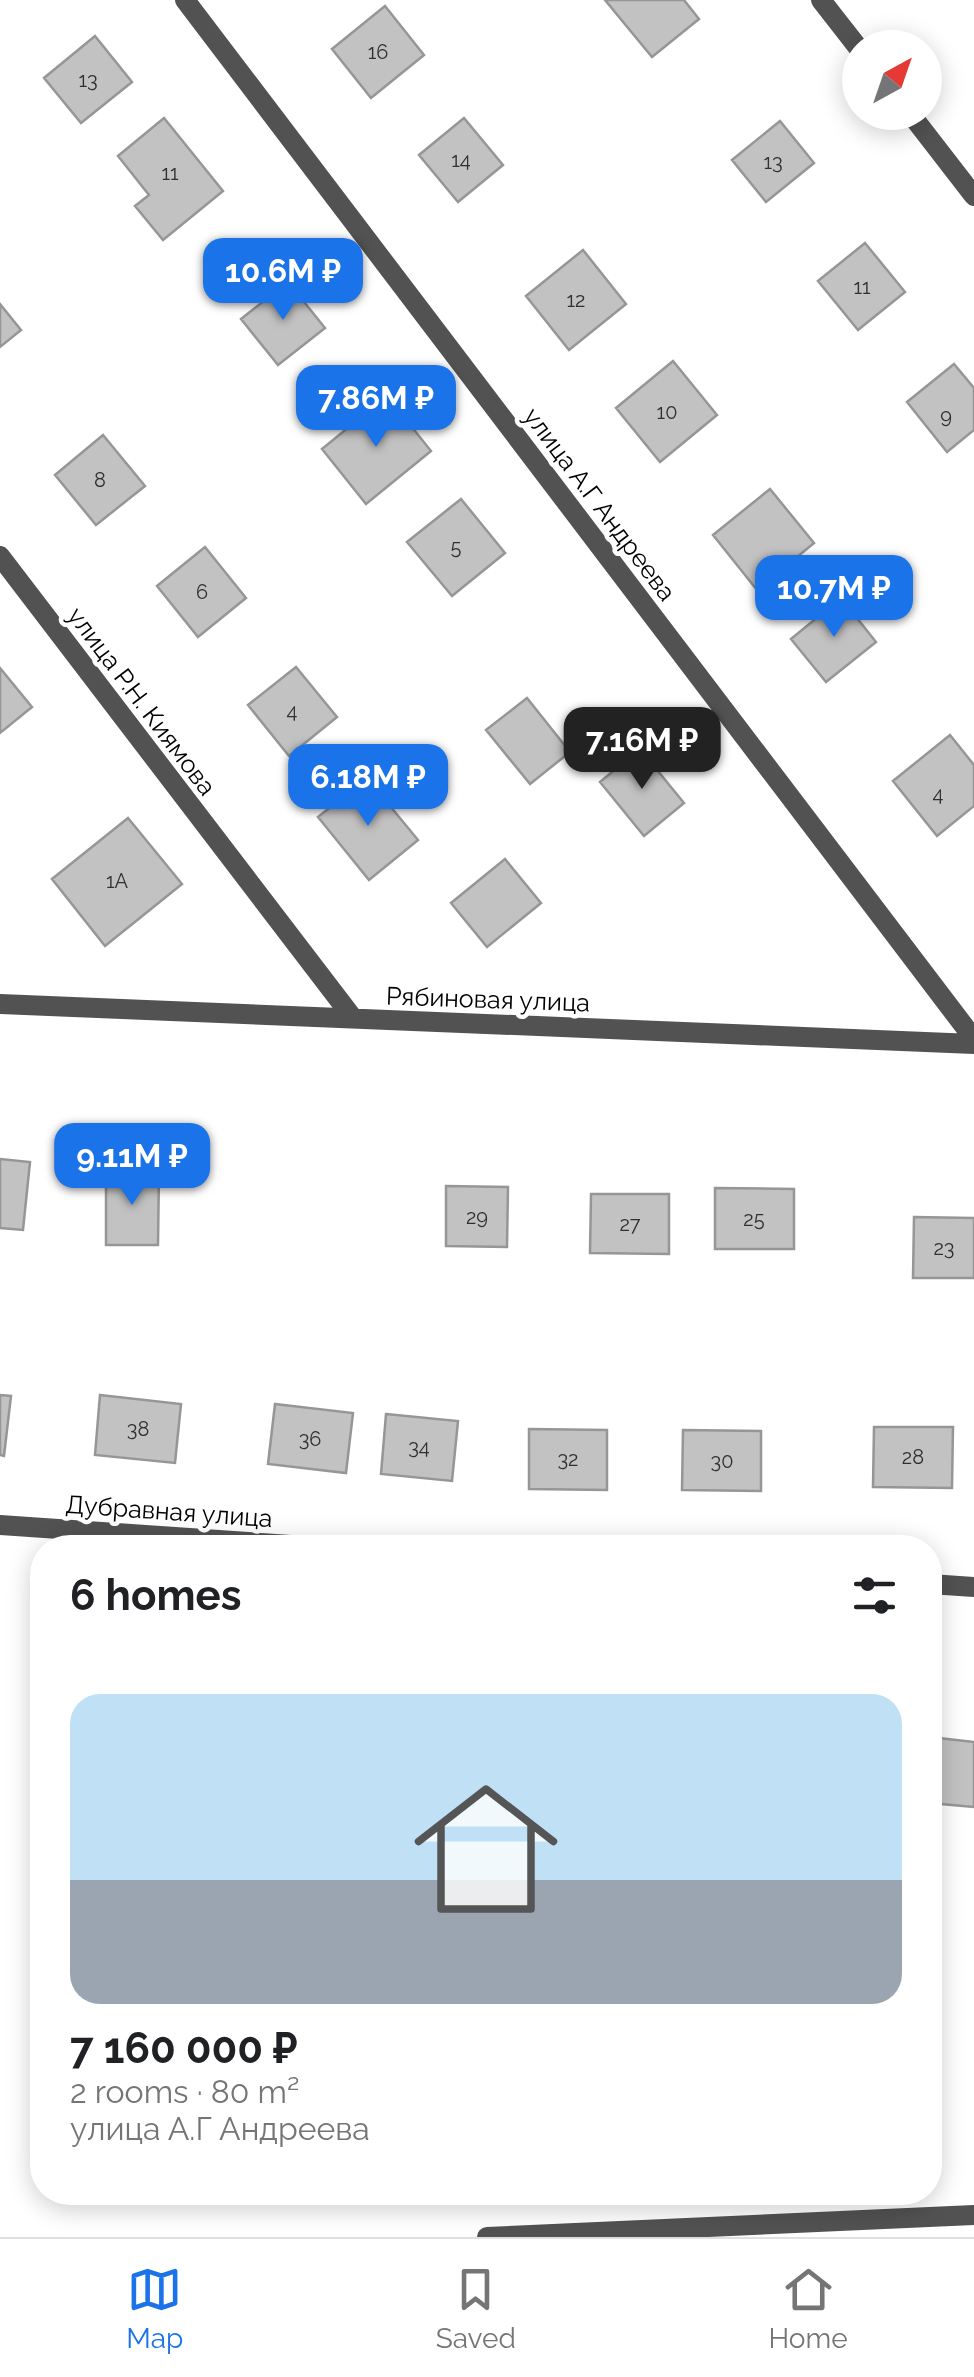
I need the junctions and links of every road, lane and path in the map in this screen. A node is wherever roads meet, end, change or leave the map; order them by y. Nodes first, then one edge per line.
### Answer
1 (185, 0) edge
2 (822, 0) edge
3 (845, 30) edge
4 (923, 130) edge
5 (974, 196) edge
6 (0, 556) edge
7 (0, 1004) edge
8 (353, 1018) junction
9 (974, 1041) edge
10 (0, 1525) edge
11 (146, 1535) edge
12 (942, 1585) edge
13 (974, 1587) edge
14 (974, 2215) edge
15 (487, 2237) edge

1 - 9 street, улица А.Г Андреева
2 - 3 street
4 - 5 street
6 - 8 street, улица Р.Н. Киямова
7 - 8 street, Рябиновая улица
8 - 9 street, Рябиновая улица
10 - 11 street, Дубравная улица
12 - 13 street
14 - 15 street

